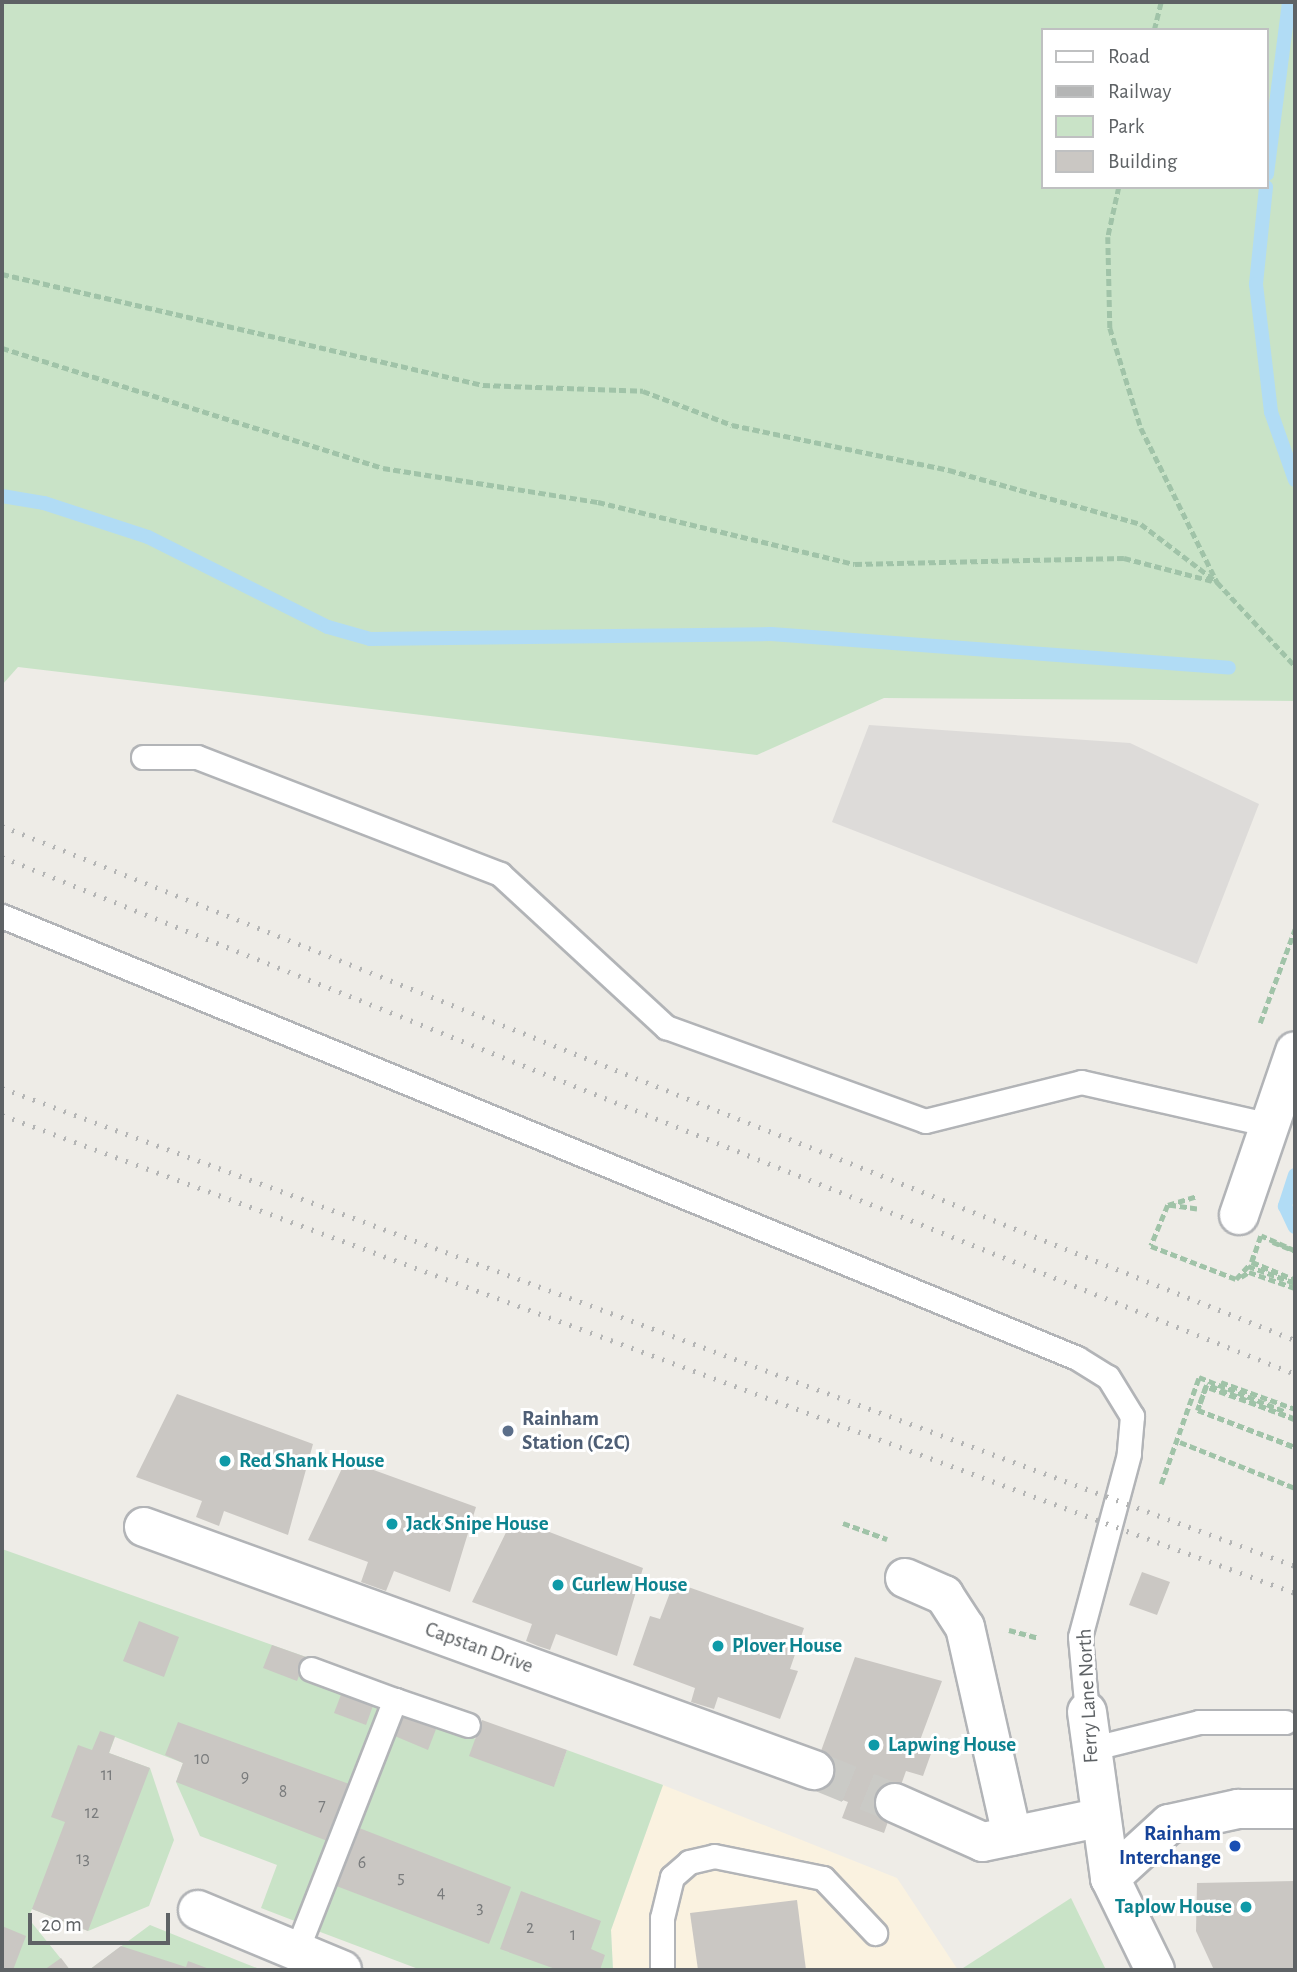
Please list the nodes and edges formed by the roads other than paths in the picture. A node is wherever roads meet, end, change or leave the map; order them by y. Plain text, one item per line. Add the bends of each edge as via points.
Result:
1 (143, 757) dead end
2 (2, 916) edge
3 (1295, 1051) edge
4 (1270, 1125) junction
5 (1239, 1215) road end
6 (144, 1527) dead end
7 (905, 1578) dead end
8 (311, 1669) dead end
9 (395, 1700) junction
10 (1285, 1722) dead end
11 (468, 1725) dead end
12 (1089, 1731) junction
13 (814, 1770) tunnel mouth
14 (895, 1803) tunnel mouth
15 (1295, 1809) edge
16 (1098, 1818) junction
17 (1012, 1836) junction
18 (1110, 1878) junction
19 (198, 1910) dead end
20 (875, 1933) dead end
21 (296, 1952) junction
22 (342, 1970) edge
23 (662, 1970) edge
24 (1155, 1970) edge

1 - 4 lane via 197,757 500,874 666,1027 925,1121 1081,1082
2 - 12 lane, Ferry Lane North via 1077,1358 1108,1377 1132,1416 1124,1477 1080,1637
3 - 4 street
4 - 5 street
6 - 13 street, Capstan Drive
7 - 17 street via 944,1595 965,1627
8 - 9 lane
9 - 11 lane
9 - 21 lane
10 - 12 lane via 1199,1722
12 - 16 street, Ferry Lane North
14 - 17 street via 983,1842
15 - 18 street via 1238,1810 1169,1824
16 - 17 street
16 - 18 street, Ferry Lane North
18 - 24 street, Ferry Lane North
19 - 21 street
20 - 23 lane via 823,1878 714,1856 689,1862 672,1877 662,1917
21 - 22 street

